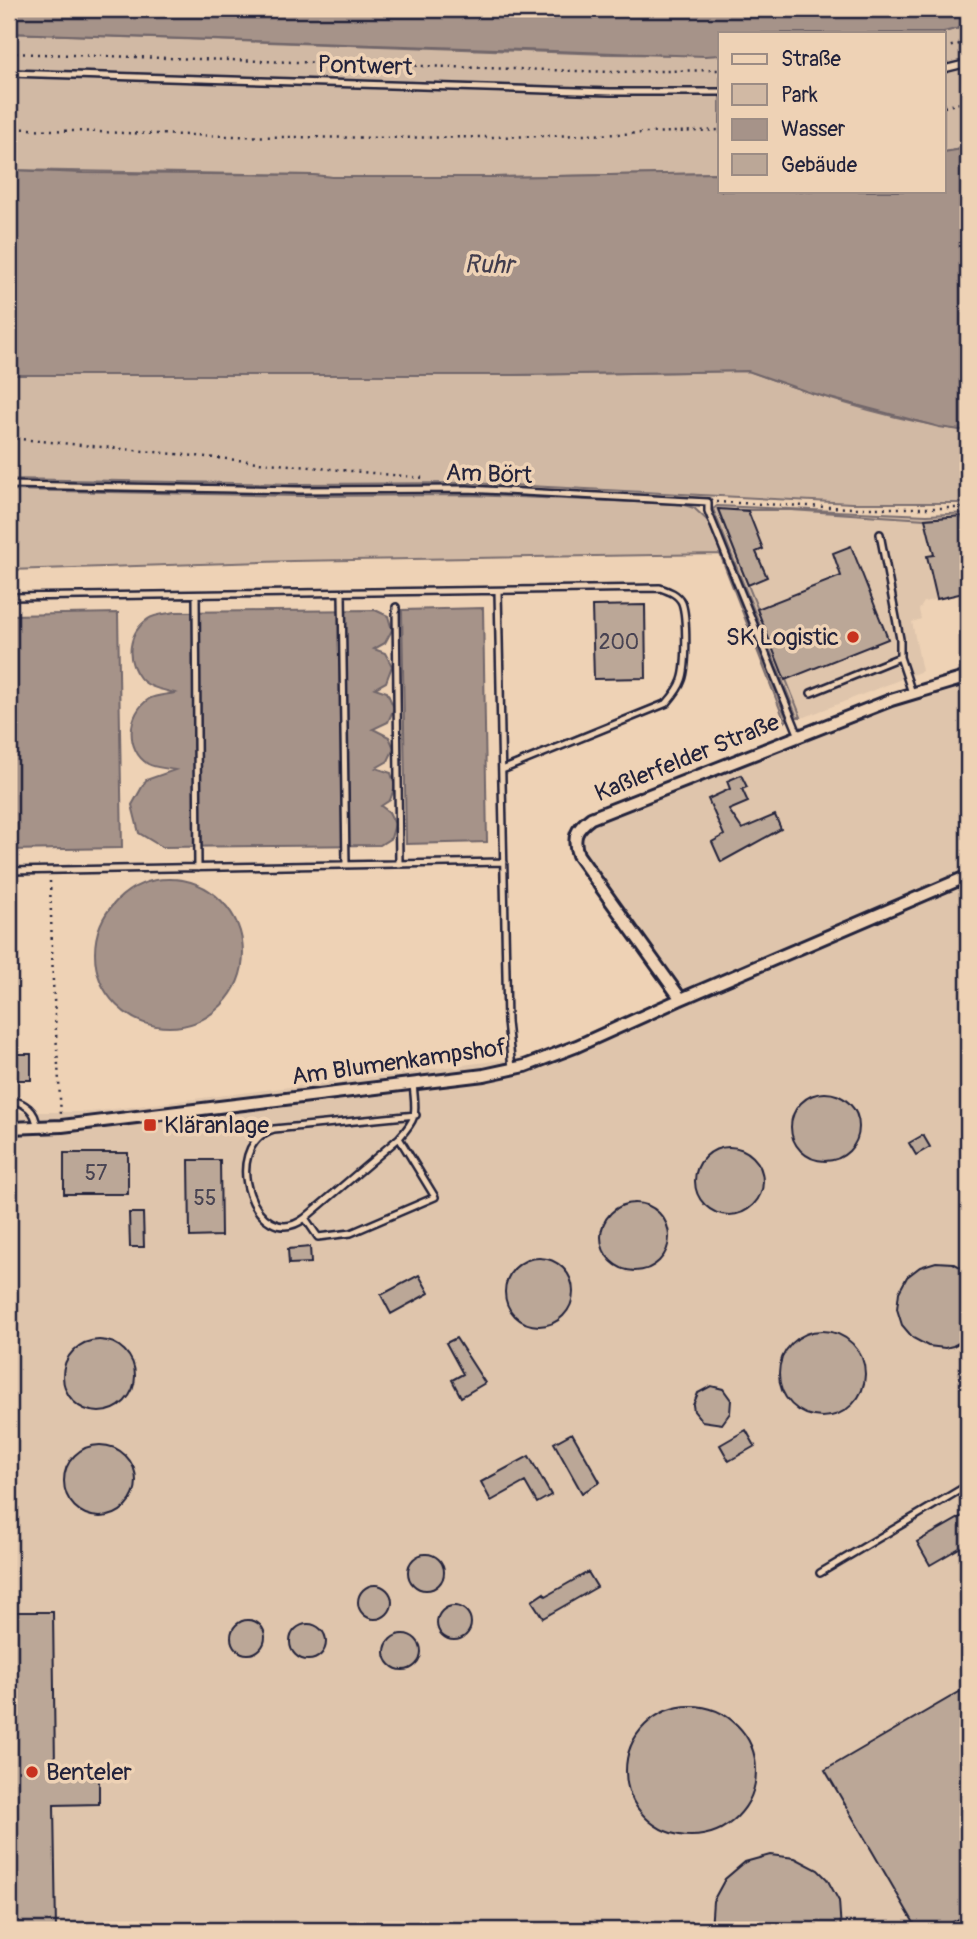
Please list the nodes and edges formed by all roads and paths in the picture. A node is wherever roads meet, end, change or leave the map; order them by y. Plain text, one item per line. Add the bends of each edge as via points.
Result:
1 (968, 43) edge
2 (946, 48) edge
3 (9, 53) edge
4 (968, 63) edge
5 (946, 68) edge
6 (718, 70) edge
7 (9, 73) edge
8 (718, 92) edge
9 (968, 101) edge
10 (946, 106) edge
11 (9, 128) edge
12 (718, 130) edge
13 (9, 438) edge
14 (434, 479) dead end
15 (9, 485) edge
16 (708, 502) junction
17 (968, 508) edge
18 (880, 534) dead end
19 (498, 591) junction
20 (342, 593) junction
21 (196, 595) junction
22 (9, 597) edge
23 (396, 607) dead end
24 (900, 657) junction
25 (968, 677) edge
26 (811, 693) dead end
27 (912, 693) junction
28 (799, 736) junction
29 (502, 770) junction
30 (504, 862) junction
31 (399, 864) junction
32 (346, 865) junction
33 (198, 868) junction
34 (9, 871) edge
35 (50, 871) junction
36 (968, 876) edge
37 (681, 999) junction
38 (512, 1069) junction
39 (413, 1083) junction
40 (9, 1099) edge
41 (416, 1115) junction
42 (62, 1126) junction
43 (37, 1127) junction
44 (9, 1128) edge
45 (399, 1138) junction
46 (305, 1218) junction
47 (968, 1485) edge
48 (821, 1573) dead end

1 - 2 path
3 - 6 path via 611,72
4 - 5 lane
7 - 8 lane, Pontwert
9 - 10 path
11 - 12 path via 162,136 434,139
13 - 14 path
15 - 16 lane, Am Bört via 467,489
16 - 17 path
16 - 28 lane
18 - 24 lane
19 - 20 lane
19 - 29 lane
19 - 29 lane via 660,588 677,597 684,614 682,680 667,703
20 - 21 lane
20 - 32 lane
21 - 22 lane
21 - 33 lane
23 - 31 lane
24 - 26 lane
24 - 27 lane
25 - 27 street, Kaßlerfelder Straße
27 - 28 street, Kaßlerfelder Straße
28 - 37 street, Kaßlerfelder Straße via 591,818 575,835 578,855
29 - 30 lane
30 - 31 lane
30 - 38 lane
31 - 32 lane
32 - 33 lane
33 - 35 lane
34 - 35 lane
35 - 42 path
36 - 37 street, Am Blumenkampshof
37 - 38 street, Am Blumenkampshof via 577,1046
38 - 39 street, Am Blumenkampshof
39 - 41 lane
39 - 42 street, Am Blumenkampshof
40 - 43 lane via 30,1109
41 - 45 lane
41 - 46 lane via 274,1129 253,1141 245,1170 256,1209 276,1225 296,1225
42 - 43 street, Am Blumenkampshof
43 - 44 street, Am Blumenkampshof
45 - 46 lane
45 - 46 lane via 435,1197 351,1233 318,1237
47 - 48 lane

